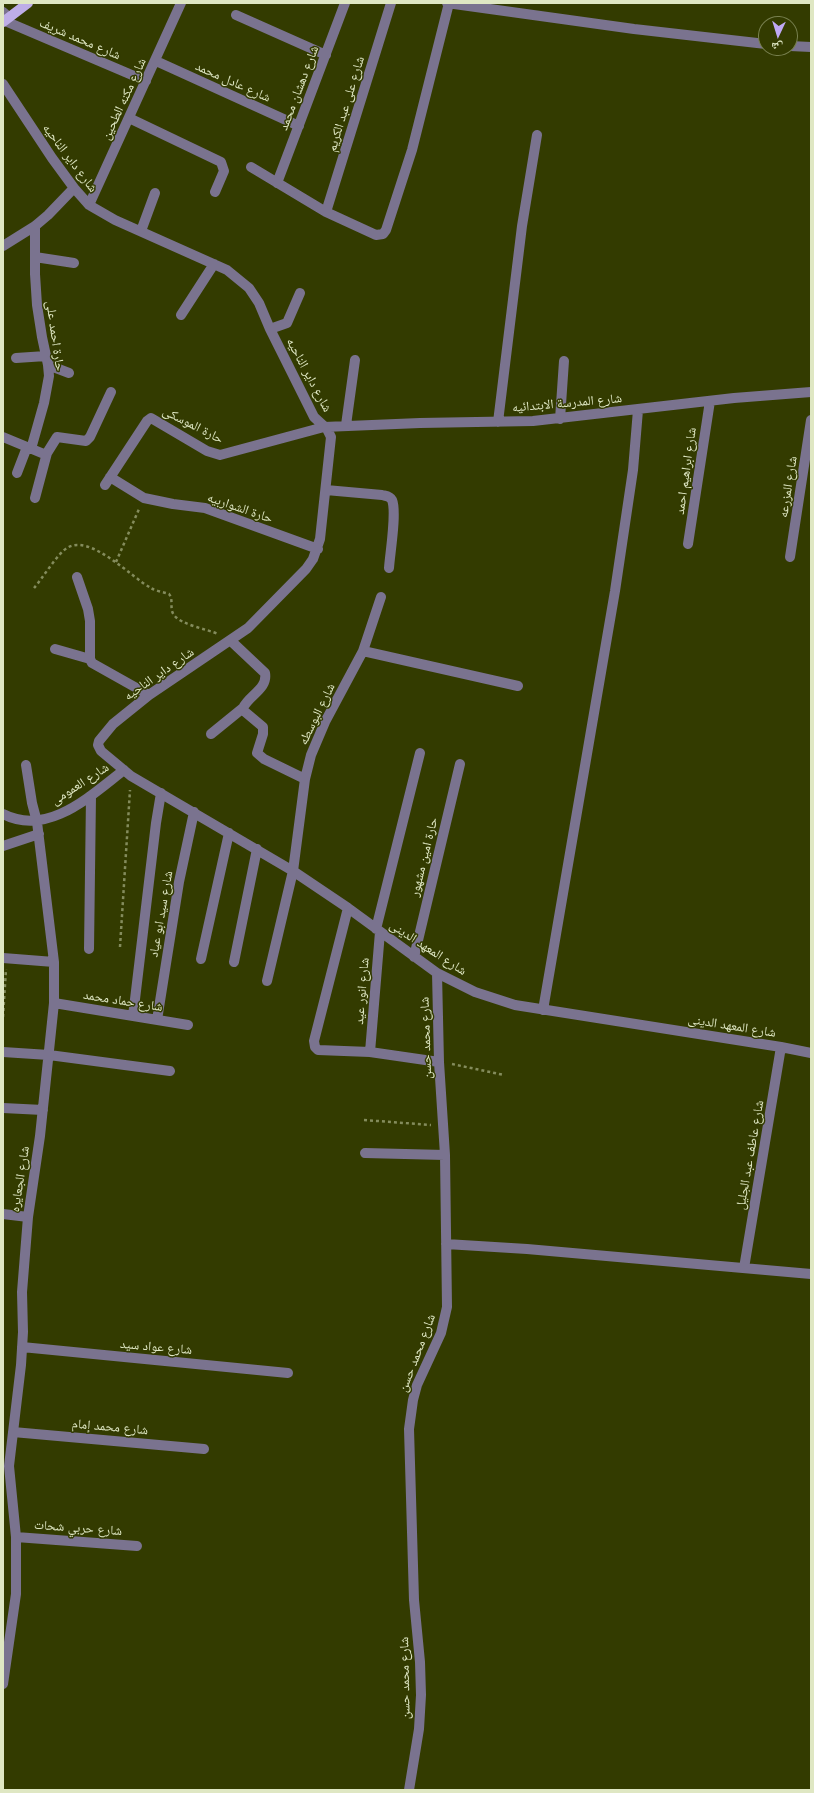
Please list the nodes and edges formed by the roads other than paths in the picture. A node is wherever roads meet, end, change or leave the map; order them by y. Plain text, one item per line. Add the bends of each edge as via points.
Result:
1 (28, 3) edge
2 (181, 3) edge
3 (345, 3) edge
4 (391, 3) edge
5 (450, 3) edge
6 (236, 15) dead end
7 (5, 18) edge
8 (758, 43) edge
9 (798, 47) edge
10 (811, 48) edge
11 (326, 55) junction
12 (156, 61) junction
13 (146, 81) junction
14 (3, 84) edge
15 (7, 101) edge
16 (129, 118) junction
17 (299, 126) junction
18 (537, 135) dead end
19 (251, 167) dead end
20 (277, 183) junction
21 (74, 188) junction
22 (215, 192) dead end
23 (156, 193) dead end
24 (89, 205) junction
25 (326, 212) junction
26 (35, 226) junction
27 (141, 231) junction
28 (8, 236) edge
29 (3, 246) edge
30 (35, 257) junction
31 (74, 263) dead end
32 (214, 264) junction
33 (300, 293) dead end
34 (181, 316) dead end
35 (270, 329) junction
36 (16, 358) dead end
37 (47, 360) junction
38 (355, 360) dead end
39 (564, 362) dead end
40 (69, 373) dead end
41 (112, 392) dead end
42 (811, 392) edge
43 (710, 401) junction
44 (638, 410) junction
45 (560, 419) junction
46 (811, 420) edge
47 (498, 422) junction
48 (346, 425) junction
49 (324, 427) junction
50 (3, 437) edge
51 (29, 448) junction
52 (47, 453) junction
53 (17, 473) dead end
54 (108, 481) joint
55 (326, 490) junction
56 (35, 498) dead end
57 (688, 544) dead end
58 (318, 549) junction
59 (790, 557) dead end
60 (389, 568) dead end
61 (77, 577) dead end
62 (381, 597) dead end
63 (229, 641) junction
64 (55, 649) dead end
65 (363, 652) junction
66 (90, 659) junction
67 (518, 686) dead end
68 (149, 695) junction
69 (243, 708) junction
70 (211, 734) dead end
71 (101, 751) joint
72 (420, 753) dead end
73 (460, 764) dead end
74 (26, 765) dead end
75 (128, 773) junction
76 (305, 779) junction
77 (161, 793) junction
78 (91, 796) junction
79 (194, 812) junction
80 (3, 814) edge
81 (37, 822) junction
82 (229, 833) junction
83 (39, 834) junction
84 (3, 846) edge
85 (257, 849) junction
86 (293, 871) junction
87 (348, 908) junction
88 (378, 930) junction
89 (89, 949) dead end
90 (414, 957) junction
91 (5, 959) edge
92 (201, 959) dead end
93 (54, 962) junction
94 (234, 962) dead end
95 (437, 973) junction
96 (267, 981) dead end
97 (54, 1003) junction
98 (543, 1010) junction
99 (133, 1016) junction
100 (157, 1020) junction
101 (188, 1025) dead end
102 (781, 1047) junction
103 (3, 1052) edge
104 (370, 1052) junction
105 (811, 1053) edge
106 (49, 1055) junction
107 (439, 1062) junction
108 (170, 1071) dead end
109 (3, 1108) edge
110 (43, 1110) junction
111 (365, 1152) dead end
112 (445, 1155) junction
113 (3, 1214) edge
114 (28, 1217) junction
115 (446, 1244) junction
116 (744, 1268) junction
117 (811, 1274) edge
118 (22, 1347) junction
119 (288, 1373) dead end
120 (13, 1432) junction
121 (204, 1449) dead end
122 (16, 1537) junction
123 (138, 1546) dead end
124 (3, 1684) edge
125 (409, 1790) edge

1 - 7 main road
2 - 12 street, شارع مكنه الطحين
3 - 11 street, شارع دهشان محمد
4 - 25 street, شارع على عبد الكريم
5 - 8 street via 634,29
5 - 25 street via 412,150 384,234 376,235
6 - 11 street
7 - 13 street, شارع محمد شريف
9 - 10 street
11 - 17 street, شارع دهشان محمد
12 - 13 street, شارع مكنه الطحين
12 - 17 street, شارع عادل محمد
13 - 16 street, شارع مكنه الطحين
14 - 15 street, شارع داير الناحيه
15 - 21 street, شارع داير الناحيه
16 - 22 street via 221,162 224,171
16 - 24 street, شارع مكنه الطحين
17 - 20 street, شارع دهشان محمد
18 - 47 street via 522,226
19 - 20 street
20 - 25 street
21 - 24 street, شارع داير الناحيه
21 - 26 street
23 - 27 street
24 - 27 street, شارع داير الناحيه via 101,214
26 - 28 street
26 - 30 street, حارة احمد على
27 - 32 street, شارع داير الناحيه
28 - 29 street
30 - 31 street
30 - 37 street, حارة احمد على via 37,305
32 - 34 street
32 - 35 street, شارع داير الناحيه via 227,270 249,288 259,303
33 - 35 street via 287,323
35 - 49 street, شارع داير الناحيه via 314,417
36 - 37 street
37 - 40 street
37 - 51 street, حارة احمد على via 47,392
38 - 48 street
39 - 45 street
41 - 52 street via 89,439 83,442 55,437
42 - 43 street, شارع المدرسة الابتدائيه
43 - 44 street, شارع المدرسة الابتدائيه
43 - 57 street, شارع ابراهيم احمد
44 - 45 street, شارع المدرسة الابتدائيه
44 - 98 street via 633,470 615,591
45 - 47 street, شارع المدرسة الابتدائيه
46 - 59 street, شارع المزرعه
47 - 48 street, شارع المدرسة الابتدائيه
48 - 49 street, شارع المدرسة الابتدائيه
49 - 54 street, حارة الموسكى via 220,455 151,418
49 - 55 street, شارع داير الناحيه via 331,437
50 - 51 street
51 - 52 street
51 - 53 street, حارة احمد على
52 - 56 street
54 - 58 street, حارة الشواربيه via 144,498 205,508
55 - 58 street, شارع داير الناحيه
55 - 60 street via 382,494 392,499 394,510
58 - 63 street, شارع داير الناحيه via 313,560 298,578 248,628
61 - 66 street via 90,621
62 - 65 street, شارع البوسطه
63 - 68 street, شارع داير الناحيه
63 - 69 street via 265,673 266,677 263,685
64 - 66 street
65 - 67 street
65 - 76 street, شارع البوسطه via 317,739
66 - 68 street via 92,663
68 - 71 street, شارع داير الناحيه via 113,724 99,742
69 - 70 street
69 - 76 street via 262,727 263,734 257,753 260,757
71 - 75 street, شارع المعهد الدينى
72 - 88 street, شارع انور عيد
73 - 90 street, حارة امين مشهور
74 - 81 street, شارع الجعايره
75 - 77 street, شارع المعهد الدينى
75 - 78 street, شارع العمومى
76 - 86 street, شارع البوسطه
77 - 79 street, شارع المعهد الدينى
77 - 99 street
78 - 81 street, شارع العمومى via 64,812
78 - 89 street
79 - 82 street, شارع المعهد الدينى
79 - 100 street, شارع سيد ابو عياد
80 - 81 street, شارع العمومى via 26,822
81 - 83 street, شارع الجعايره
82 - 85 street, شارع المعهد الدينى
82 - 92 street
83 - 84 street
83 - 93 street, شارع الجعايره
85 - 86 street, شارع المعهد الدينى
85 - 94 street
86 - 87 street, شارع المعهد الدينى
86 - 96 street, شارع البوسطه
87 - 88 street, شارع المعهد الدينى
87 - 104 street via 314,1047 318,1050
88 - 90 street, شارع المعهد الدينى
88 - 104 street, شارع انور عيد
90 - 95 street, شارع المعهد الدينى
91 - 93 street
93 - 97 street, شارع الجعايره
95 - 98 street, شارع المعهد الدينى via 495,999
95 - 107 street, شارع محمد حسن
97 - 99 street, شارع حماد محمد
97 - 106 street, شارع الجعايره
98 - 102 street, شارع المعهد الدينى
99 - 100 street, شارع حماد محمد
100 - 101 street, شارع حماد محمد
102 - 105 street, شارع المعهد الدينى
102 - 116 street, شارع عاطف عبد الجليل
103 - 106 street
104 - 107 street
106 - 108 street
106 - 110 street, شارع الجعايره
107 - 112 street, شارع محمد حسن
109 - 110 street
110 - 114 street, شارع الجعايره
111 - 112 street
112 - 115 street, شارع محمد حسن
113 - 114 street
114 - 118 street, شارع الجعايره via 22,1292
115 - 116 street
115 - 125 street, شارع محمد حسن via 445,1321 417,1385 409,1429 414,1600 421,1695 419,1729
116 - 117 street
118 - 119 street, شارع عواد سيد
118 - 120 street, شارع الجعايره
120 - 121 street, شارع محمد إمام
120 - 122 street, شارع الجعايره via 9,1466
122 - 123 street, شارع حربي شحات
122 - 124 street, شارع الجعايره via 16,1594

